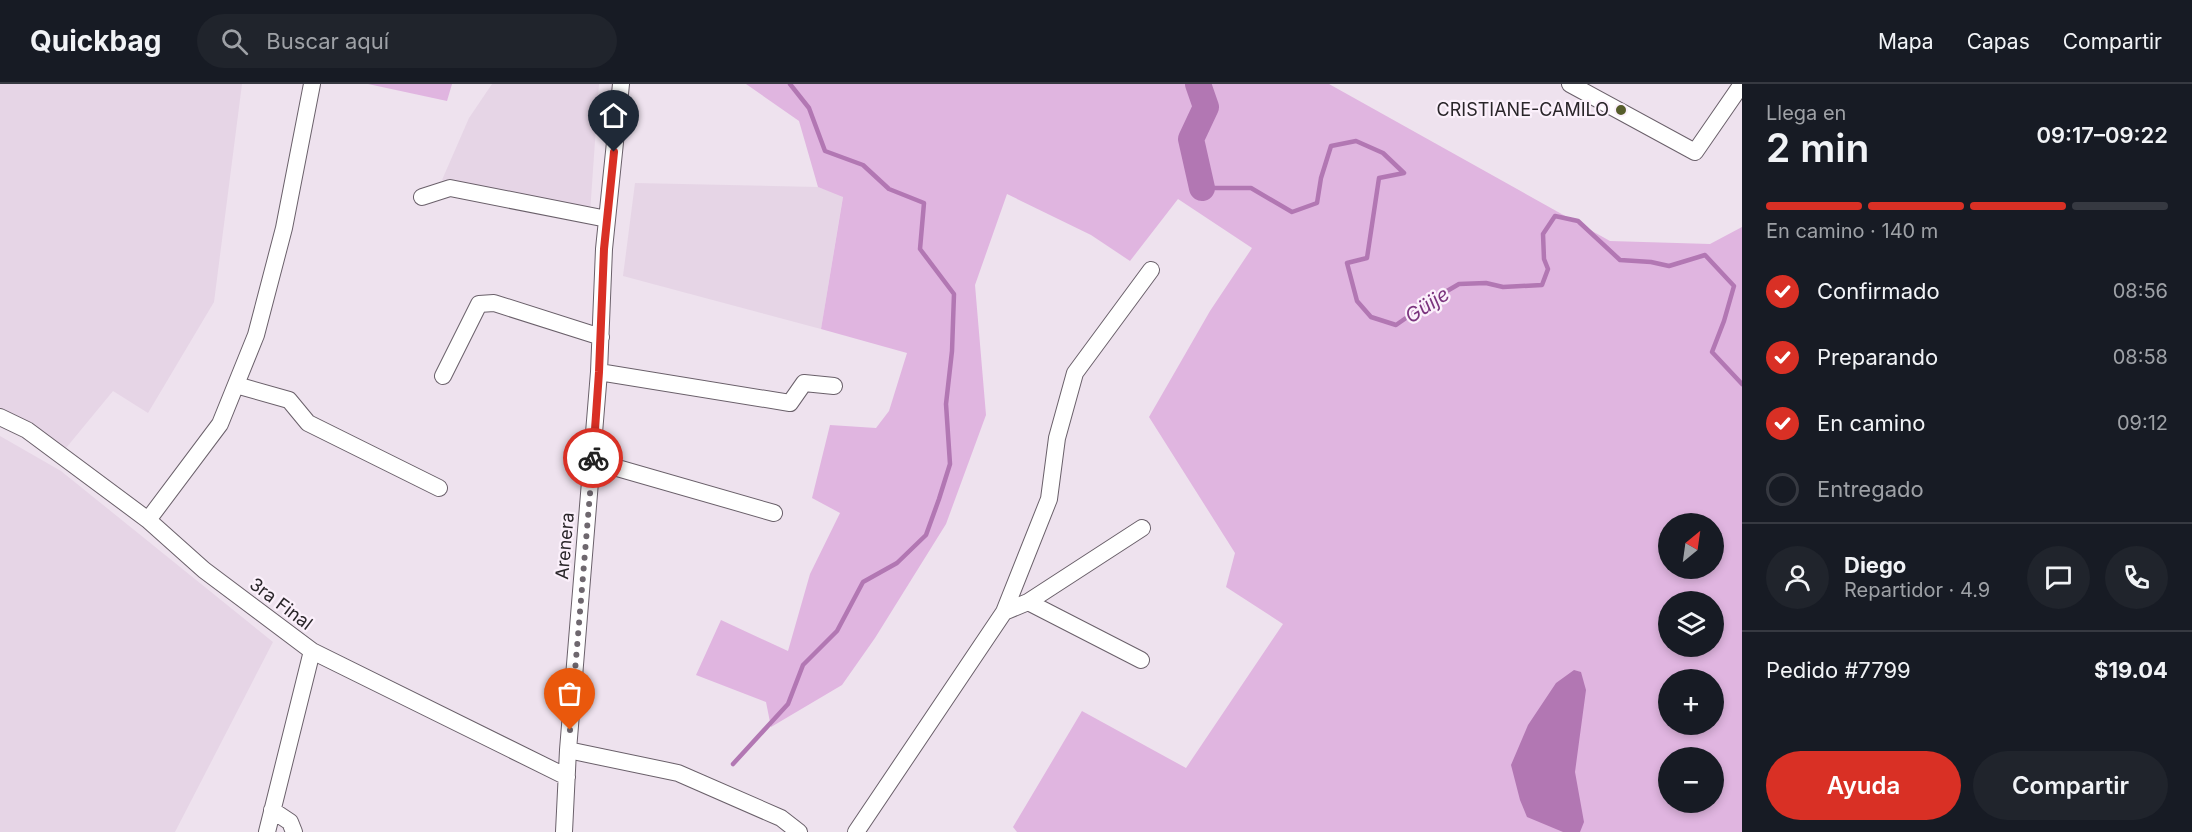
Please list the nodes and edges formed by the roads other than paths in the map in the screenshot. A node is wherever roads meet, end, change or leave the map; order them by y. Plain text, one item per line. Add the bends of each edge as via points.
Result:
1 (312, 84) edge
2 (621, 84) edge
3 (1570, 84) edge
4 (1742, 84) edge
5 (422, 197) dead end
6 (608, 219) junction
7 (1151, 270) dead end
8 (601, 337) junction
9 (599, 372) junction
10 (443, 376) dead end
11 (236, 385) junction
12 (834, 386) dead end
13 (0, 417) edge
14 (593, 461) junction
15 (439, 488) dead end
16 (774, 513) dead end
17 (148, 520) junction
18 (1142, 528) dead end
19 (1028, 602) junction
20 (1004, 612) junction
21 (312, 651) junction
22 (1141, 660) dead end
23 (568, 750) junction
24 (567, 777) junction
25 (272, 810) junction
26 (267, 832) edge
27 (294, 832) edge
28 (564, 832) edge
29 (799, 832) edge
30 (856, 832) edge

1 - 11 street via 281,240 256,334
2 - 6 street, Arenera
3 - 4 street via 1695,152
5 - 6 street via 450,188
6 - 8 street, Arenera
7 - 20 street via 1075,373 1057,438 1049,499
8 - 9 street, Arenera
8 - 10 street via 494,303 479,304
9 - 12 street via 790,403 804,383
9 - 14 street, Arenera
11 - 15 street via 289,400 308,423
11 - 17 street via 220,424
13 - 17 street, 3ra Final via 27,430
14 - 16 street
14 - 23 street, Arenera
17 - 21 street, 3ra Final via 204,570
18 - 19 street
19 - 20 street
19 - 22 street
20 - 30 street
21 - 24 street, 3ra Final
21 - 25 street
23 - 24 street, Arenera
23 - 29 street via 678,773 781,819
24 - 28 street, Arenera
25 - 26 street
25 - 27 street via 290,822

